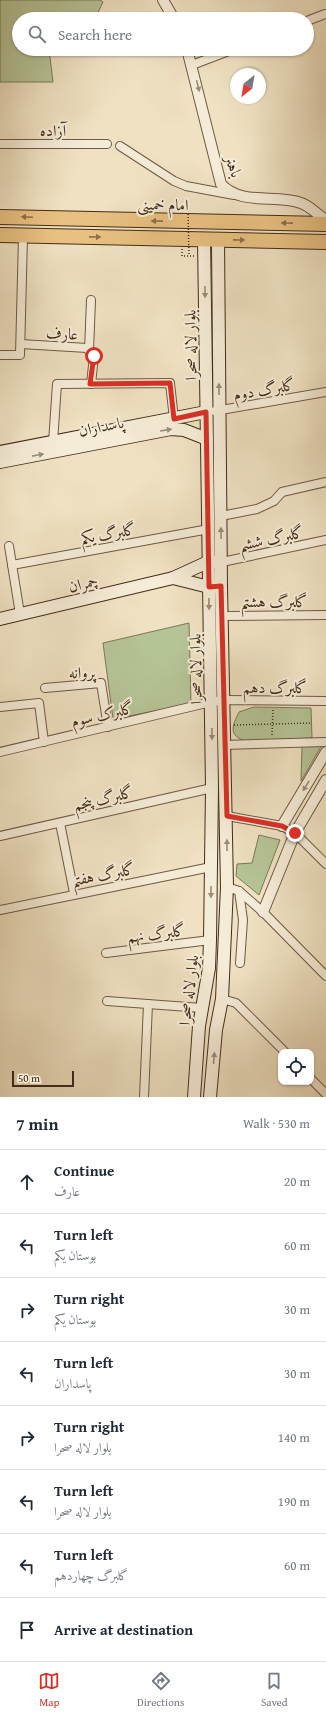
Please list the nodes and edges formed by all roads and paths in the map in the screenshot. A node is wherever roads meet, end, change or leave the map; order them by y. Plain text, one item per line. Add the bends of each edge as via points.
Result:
1 (163, 0) edge
2 (170, 12) edge
3 (325, 14) edge
4 (314, 18) edge
5 (189, 56) edge
6 (216, 56) edge
7 (192, 65) junction
8 (0, 144) edge
9 (106, 144) dead end
10 (120, 146) dead end
11 (241, 196) junction
12 (308, 206) junction
13 (188, 211) dead end
14 (0, 217) edge
15 (74, 219) junction
16 (326, 220) edge
17 (307, 224) junction
18 (326, 224) edge
19 (0, 235) edge
20 (23, 236) junction
21 (74, 237) junction
22 (204, 240) junction
23 (218, 240) junction
24 (326, 242) edge
25 (182, 256) dead end
26 (189, 256) junction
27 (201, 260) junction
28 (217, 264) junction
29 (91, 300) dead end
30 (21, 344) junction
31 (89, 351) junction
32 (0, 355) edge
33 (90, 384) junction
34 (326, 392) edge
35 (219, 411) junction
36 (206, 412) junction
37 (174, 419) junction
38 (207, 439) junction
39 (54, 447) junction
40 (0, 452) edge
41 (0, 462) edge
42 (326, 482) edge
43 (221, 516) junction
44 (209, 529) junction
45 (326, 540) edge
46 (9, 546) dead end
47 (208, 562) junction
48 (222, 562) junction
49 (12, 565) junction
50 (173, 578) junction
51 (215, 586) junction
52 (20, 614) junction
53 (326, 615) edge
54 (222, 616) junction
55 (0, 619) edge
56 (45, 688) dead end
57 (224, 700) junction
58 (273, 701) junction
59 (326, 701) edge
60 (211, 702) junction
61 (0, 707) edge
62 (312, 723) dead end
63 (272, 724) junction
64 (224, 725) junction
65 (108, 727) junction
66 (44, 742) junction
67 (326, 742) edge
68 (272, 743) junction
69 (224, 745) junction
70 (0, 752) edge
71 (326, 752) edge
72 (326, 780) edge
73 (212, 788) junction
74 (227, 816) junction
75 (60, 823) junction
76 (282, 826) junction
77 (295, 833) junction
78 (0, 836) edge
79 (326, 864) edge
80 (211, 867) junction
81 (227, 887) junction
82 (239, 891) junction
83 (74, 894) junction
84 (0, 910) edge
85 (263, 912) junction
86 (210, 940) junction
87 (106, 953) dead end
88 (240, 963) dead end
89 (326, 976) edge
90 (222, 999) junction
91 (107, 1001) dead end
92 (148, 1004) junction
93 (202, 1008) junction
94 (199, 1026) junction
95 (216, 1030) junction
96 (282, 1049) edge
97 (314, 1082) edge
98 (326, 1094) edge
99 (212, 1096) edge
100 (144, 1097) edge
101 (194, 1097) edge

1 - 2 street
3 - 4 street
5 - 7 street, باهنر
6 - 7 street
7 -> 11 street, باهنر via 221,184
8 - 9 street, آزاده
10 - 11 street via 174,182
11 - 12 street, باهنر via 294,201
12 - 16 street, باهنر
12 - 17 street via 313,215
13 - 26 path, bridge
15 -> 14 highway, امام خمینی
17 -> 15 highway, امام خمینی
15 - 21 highway
17 - 18 highway, امام خمینی
19 - 20 highway
20 - 21 highway
20 - 30 street
21 -> 22 highway
22 - 23 highway
22 - 27 main road, بلوار لاله صحرا
23 -> 24 highway
23 - 28 main road, بلوار لاله صحرا
25 - 26 path
26 - 27 path
27 - 28 main road
27 -> 36 main road, بلوار لاله صحرا
35 -> 28 main road, بلوار لاله صحرا
29 - 31 street
30 - 31 street, عارف via 87,348
30 - 32 street via 20,355
31 - 33 street, عارف via 94,356
33 - 37 street via 170,383
33 - 39 street via 58,384
34 - 35 street, گلبرگ دوم
35 - 36 street, گلبرگ دوم
35 - 43 main road, بلوار لاله صحرا
36 - 37 main road, پاسداران
36 - 38 main road, بلوار لاله صحرا
37 - 39 main road, پاسداران
39 -> 38 main road, پاسداران via 171,429 184,430
38 - 44 main road, بلوار لاله صحرا
39 - 40 main road, پاسداران
41 -> 39 main road, پاسداران
42 - 43 street via 282,492 274,501 257,509
48 -> 43 main road, بلوار لاله صحرا
44 - 47 main road, بلوار لاله صحرا
44 - 49 street, گلبرگ یکم
45 - 48 street, گلبرگ ششم
46 - 49 street
47 - 48 main road, چمران
47 - 50 main road, چمران
47 - 51 main road, بلوار لاله صحرا
48 - 51 main road, بلوار لاله صحرا
49 - 52 street
50 - 51 main road, چمران
50 - 52 main road, چمران
51 - 54 main road, بلوار لاله صحرا
51 -> 60 main road, بلوار لاله صحرا
52 - 55 main road, چمران
53 - 54 street, گلبرگ هشتم
54 - 57 main road, بلوار لاله صحرا
56 - 65 street, پروانه via 101,683
57 - 58 street, گلبرگ دهم
57 - 60 street, گلبرگ دهم
57 - 64 main road, بلوار لاله صحرا
58 - 59 street, گلبرگ دهم
58 - 63 path
60 - 65 street, گلبرک سوم
60 -> 73 main road, بلوار لاله صحرا
61 - 66 street via 39,703
62 - 63 path
63 - 64 path
63 - 68 path
64 - 69 main road, بلوار لاله صحرا
65 - 66 street, گلبرک سوم
66 - 70 street, گلبرک سوم
67 - 68 street
68 - 69 street
69 - 74 main road, بلوار لاله صحرا
71 -> 76 street
72 - 77 street
73 - 75 street, گلبرگ پنجم
73 - 80 main road, بلوار لاله صحرا
74 - 76 street
81 -> 74 main road, بلوار لاله صحرا
75 - 78 street, گلبرگ پنجم
75 - 83 street
76 - 77 street
77 - 79 street
77 - 85 street
80 - 83 street, گلبرگ هفتم
80 -> 86 main road, بلوار لاله صحرا
81 - 82 street
81 - 90 main road, بلوار لاله صحرا
82 - 85 street
82 - 88 street via 243,920
83 - 84 street, گلبرگ هفتم
85 - 89 street
86 - 87 street, گلبرگ نهم
86 - 93 main road, بلوار لاله صحرا via 209,968
90 - 95 main road, بلوار لاله صحرا
90 - 96 street via 236,1003
91 - 92 street
92 - 93 street
92 - 100 street
93 - 94 main road, بلوار لاله صحرا
94 - 95 main road
94 - 101 main road, بلوار لاله صحرا
99 -> 95 main road, بلوار لاله صحرا
97 - 98 street

